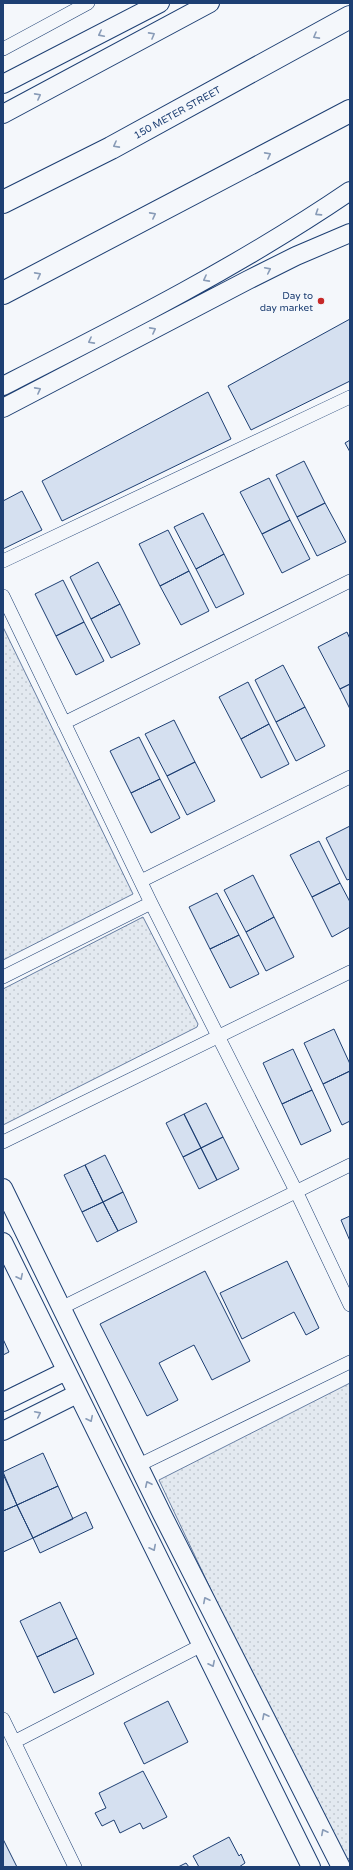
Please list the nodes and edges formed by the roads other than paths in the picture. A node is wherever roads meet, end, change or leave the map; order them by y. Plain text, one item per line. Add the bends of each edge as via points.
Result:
1 (88, 3) edge
2 (160, 3) edge
3 (210, 3) edge
4 (350, 17) edge
5 (3, 49) edge
6 (3, 84) edge
7 (350, 111) edge
8 (3, 114) edge
9 (350, 191) edge
10 (3, 202) edge
11 (350, 233) edge
12 (3, 293) edge
13 (3, 386) edge
14 (350, 397) edge
15 (3, 408) edge
16 (3, 560) edge
17 (350, 581) edge
18 (3, 596) edge
19 (64, 723) junction
20 (350, 777) edge
21 (141, 881) junction
22 (152, 903) junction
23 (350, 972) edge
24 (3, 977) edge
25 (218, 1038) junction
26 (3, 1142) edge
27 (350, 1165) edge
28 (3, 1188) edge
29 (296, 1192) junction
30 (3, 1242) edge
31 (350, 1305) edge
32 (63, 1307) junction
33 (350, 1362) edge
34 (66, 1371) junction
35 (78, 1394) junction
36 (3, 1402) edge
37 (3, 1431) edge
38 (140, 1465) junction
39 (162, 1514) junction
40 (141, 1525) junction
41 (202, 1646) junction
42 (3, 1719) edge
43 (14, 1742) junction
44 (75, 1867) edge
45 (311, 1867) edge
46 (341, 1867) edge

1 - 5 street
2 -> 6 street
8 -> 3 street
4 -> 10 highway, 150 METER STREET via 111,148
12 -> 7 highway
9 -> 13 street via 255,252
15 -> 11 street via 248,280
14 - 16 street
17 - 19 street
18 - 19 street
19 - 21 street
20 - 21 street
21 - 22 street
22 - 24 street
22 - 25 street
23 - 25 street
25 - 26 street
25 - 29 street
27 - 29 street
28 - 32 street
29 - 31 street
29 - 32 street
30 -> 34 street
32 - 38 street
33 - 38 street
34 - 35 street
34 - 36 street
37 -> 35 street
35 -> 40 street
39 -> 38 street
39 - 40 street
46 -> 39 street
40 -> 41 street
41 - 43 street
41 -> 45 street
42 - 43 street
43 - 44 street

